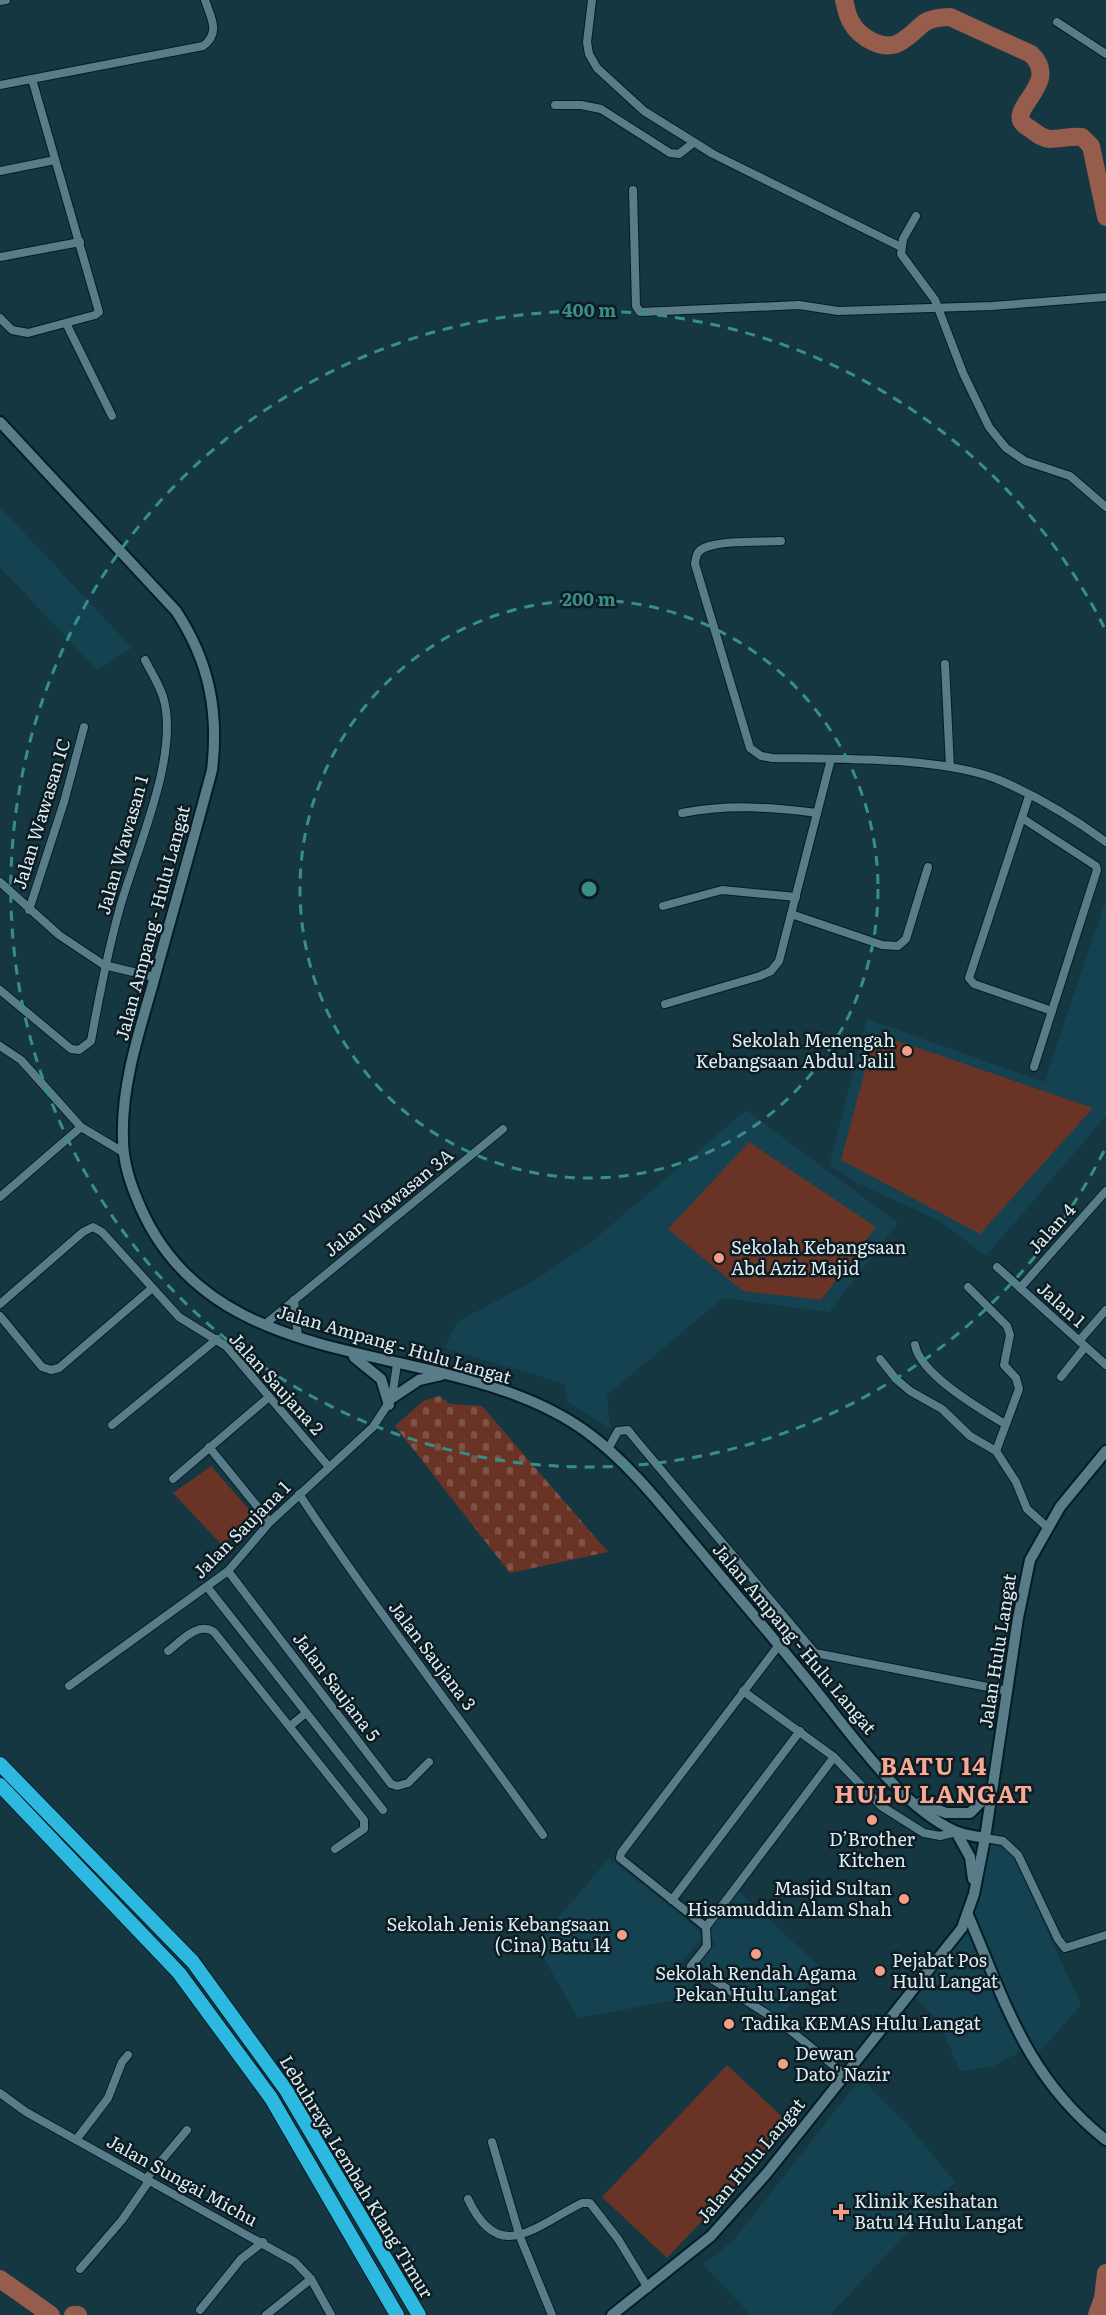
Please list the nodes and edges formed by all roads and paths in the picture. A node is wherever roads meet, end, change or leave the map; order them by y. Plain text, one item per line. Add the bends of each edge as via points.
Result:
1 (6, 0) edge
2 (205, 0) edge
3 (592, 0) edge
4 (0, 1) edge
5 (1057, 22) dead end
6 (1106, 54) edge
7 (32, 79) junction
8 (0, 85) edge
9 (555, 105) dead end
10 (693, 143) junction
11 (55, 160) junction
12 (0, 171) edge
13 (633, 190) dead end
14 (916, 216) dead end
15 (80, 242) junction
16 (901, 247) junction
17 (0, 257) edge
18 (1106, 297) edge
19 (938, 307) junction
20 (0, 318) edge
21 (66, 323) junction
22 (112, 416) dead end
23 (0, 423) edge
24 (1106, 507) edge
25 (781, 541) dead end
26 (145, 660) dead end
27 (945, 664) dead end
28 (84, 727) dead end
29 (831, 759) junction
30 (950, 767) junction
31 (1029, 796) junction
32 (682, 813) dead end
33 (817, 813) junction
34 (1022, 818) junction
35 (1106, 842) edge
36 (928, 867) dead end
37 (0, 882) edge
38 (796, 897) junction
39 (663, 906) dead end
40 (29, 910) junction
41 (791, 914) junction
42 (105, 965) junction
43 (154, 977) junction
44 (0, 990) edge
45 (665, 1004) dead end
46 (1052, 1011) junction
47 (0, 1046) edge
48 (1034, 1067) dead end
49 (81, 1127) junction
50 (503, 1129) dead end
51 (123, 1152) junction
52 (1106, 1191) edge
53 (0, 1197) edge
54 (997, 1268) dead end
55 (969, 1287) dead end
56 (151, 1288) junction
57 (1020, 1288) junction
58 (294, 1300) junction
59 (0, 1304) edge
60 (1106, 1310) edge
61 (0, 1316) edge
62 (264, 1325) junction
63 (298, 1337) junction
64 (217, 1340) junction
65 (1082, 1344) junction
66 (915, 1345) dead end
67 (347, 1352) junction
68 (880, 1359) dead end
69 (397, 1364) junction
70 (1106, 1365) edge
71 (444, 1375) junction
72 (1061, 1377) dead end
73 (268, 1397) junction
74 (391, 1402) junction
75 (1005, 1424) junction
76 (112, 1425) dead end
77 (209, 1448) junction
78 (608, 1449) junction
79 (996, 1451) junction
80 (1106, 1451) edge
81 (329, 1467) junction
82 (173, 1479) dead end
83 (298, 1494) junction
84 (270, 1522) junction
85 (1047, 1527) junction
86 (228, 1571) junction
87 (208, 1588) junction
88 (779, 1645) junction
89 (168, 1651) dead end
90 (69, 1686) dead end
91 (743, 1691) junction
92 (1008, 1691) junction
93 (306, 1713) junction
94 (290, 1726) junction
95 (800, 1731) junction
96 (834, 1757) junction
97 (429, 1762) dead end
98 (0, 1764) edge
99 (0, 1785) edge
100 (992, 1791) junction
101 (909, 1798) junction
102 (382, 1810) dead end
103 (956, 1832) junction
104 (543, 1835) dead end
105 (985, 1838) junction
106 (335, 1849) dead end
107 (672, 1900) junction
108 (968, 1915) junction
109 (706, 1927) junction
110 (1106, 1935) edge
111 (128, 2055) dead end
112 (844, 2074) junction
113 (0, 2093) edge
114 (186, 2130) dead end
115 (76, 2140) junction
116 (1106, 2140) edge
117 (492, 2142) dead end
118 (148, 2180) junction
119 (468, 2199) dead end
120 (520, 2237) junction
121 (263, 2242) junction
122 (80, 2269) dead end
123 (311, 2279) junction
124 (648, 2288) junction
125 (200, 2310) dead end
126 (267, 2315) edge
127 (331, 2315) edge
128 (397, 2315) edge
129 (419, 2315) edge
130 (552, 2315) edge
131 (612, 2315) edge

1 - 4 street
2 - 7 street via 214,27 213,35 203,46
3 - 10 street via 587,48 597,68 644,111
5 - 6 street
7 - 8 street
7 - 11 street
9 - 10 street via 601,109 670,153 679,154
10 - 16 street
11 - 12 street
11 - 15 street
13 - 19 street via 636,306 640,312 800,305 838,311
14 - 16 street
15 - 17 street
15 - 21 street via 99,312
16 - 19 street via 903,260 926,285
18 - 19 street
19 - 24 street via 963,374 1006,448 1025,461 1070,476
20 - 21 street via 19,333
21 - 22 street
23 - 43 street, Jalan Ampang - Hulu Langat via 164,596 193,636 205,665 216,732 212,770
25 - 29 street via 714,545 702,549 695,564 750,748 772,758
26 - 42 street, Jalan Wawasan 1 via 163,698 165,746 146,830 119,908
27 - 30 street
28 - 40 street, Jalan Wawasan 1C
29 - 30 street
29 - 33 street
30 - 31 street via 1004,782
31 - 34 street
31 - 35 street
32 - 33 street via 712,807
33 - 38 street
34 - 46 street via 1097,868
34 - 46 street via 969,978 974,984
36 - 41 street via 906,939 898,945 882,945
37 - 40 street
38 - 39 street via 722,890
38 - 41 street
40 - 42 street
41 - 45 street via 779,961 771,971
42 - 43 street
42 - 44 street, Jalan Wawasan 1 via 91,1041 79,1050 71,1049
43 - 51 street, Jalan Ampang - Hulu Langat via 126,1094
46 - 48 street
47 - 49 street via 21,1060
49 - 51 street
49 - 53 street
50 - 58 street, Jalan Wawasan 3A
51 - 62 street, Jalan Ampang - Hulu Langat via 138,1202 169,1255 202,1288
52 - 57 street, Jalan 4
54 - 57 street, Jalan 1
55 - 75 street via 1010,1331 1004,1365 1017,1378 1019,1389
56 - 59 street, Jalan Saujana 2 via 102,1232 93,1227
56 - 61 street via 59,1368 51,1370 42,1367
56 - 64 street, Jalan Saujana 2 via 179,1317
57 - 65 street, Jalan 1
58 - 62 street, Jalan Wawasan 3A
58 - 63 street
60 - 65 street
62 - 63 street, Jalan Ampang - Hulu Langat
63 - 67 street, Jalan Ampang - Hulu Langat
64 - 73 street, Jalan Saujana 2
64 - 76 street
65 - 70 street, Jalan 1
65 - 72 street
66 - 75 street via 928,1367 973,1405
67 - 69 street, Jalan Ampang - Hulu Langat
67 - 74 street via 381,1379
68 - 79 street via 910,1391 942,1409 970,1436
69 - 71 street, Jalan Ampang - Hulu Langat
69 - 74 street
71 - 74 street via 419,1380
71 - 78 street, Jalan Ampang - Hulu Langat via 549,1408
73 - 77 street
73 - 81 street, Jalan Saujana 2
74 - 81 street, Jalan Saujana 1 via 373,1427
75 - 79 street
77 - 82 street
77 - 84 street
78 - 88 street, Jalan Ampang - Hulu Langat via 666,1510
78 - 92 street via 618,1431 631,1434 814,1653
79 - 85 street via 1017,1482 1027,1509
80 - 85 street, Jalan Hulu Langat
81 - 83 street, Jalan Saujana 1
83 - 84 street, Jalan Saujana 1
83 - 104 street, Jalan Saujana 3 via 352,1575
84 - 86 street, Jalan Saujana 1
85 - 92 street, Jalan Hulu Langat via 1025,1581
86 - 87 street, Jalan Saujana 1
86 - 97 street, Jalan Saujana 5 via 391,1784 408,1782
87 - 90 street, Jalan Saujana 1
87 - 93 street
88 - 91 street
88 - 101 street, Jalan Ampang - Hulu Langat
89 - 94 street via 200,1627 208,1628
91 - 95 street
91 - 107 street via 621,1853 622,1862
92 - 100 street, Jalan Hulu Langat
93 - 94 street
93 - 102 street
94 - 106 street via 364,1820 364,1829
95 - 96 street
95 - 107 street
96 - 103 street via 881,1806 909,1824 932,1836
96 - 109 street
98 - 129 highway, Lebuhraya Lembah Klang Timur via 193,1962 286,2090
99 - 128 highway, Lebuhraya Lembah Klang Timur via 179,1973 271,2098
100 - 101 street via 970,1813 958,1815
100 - 105 street, Jalan Hulu Langat
101 - 103 street, Jalan Ampang - Hulu Langat
103 - 105 street, Jalan Ampang - Hulu Langat
103 - 108 street via 970,1857 973,1876
105 - 108 street, Jalan Hulu Langat
105 - 110 street via 1003,1841 1018,1856 1065,1948
107 - 109 street
108 - 112 street, Jalan Hulu Langat
108 - 116 street via 1026,2050 1082,2122
109 - 112 street via 707,1946 691,1966 780,2022
111 - 115 street via 108,2098
112 - 124 street, Jalan Hulu Langat via 767,2174 711,2236
113 - 115 street, Jalan Sungai Michu
114 - 118 street
115 - 118 street, Jalan Sungai Michu
117 - 120 street
118 - 121 street, Jalan Sungai Michu
118 - 122 street via 122,2220
119 - 120 street via 477,2218 496,2235
120 - 124 street via 590,2202
120 - 130 street
121 - 123 street, Jalan Sungai Michu via 295,2262
121 - 125 street via 241,2259
123 - 126 street
123 - 127 street, Jalan Sungai Michu
124 - 131 street, Jalan Hulu Langat

